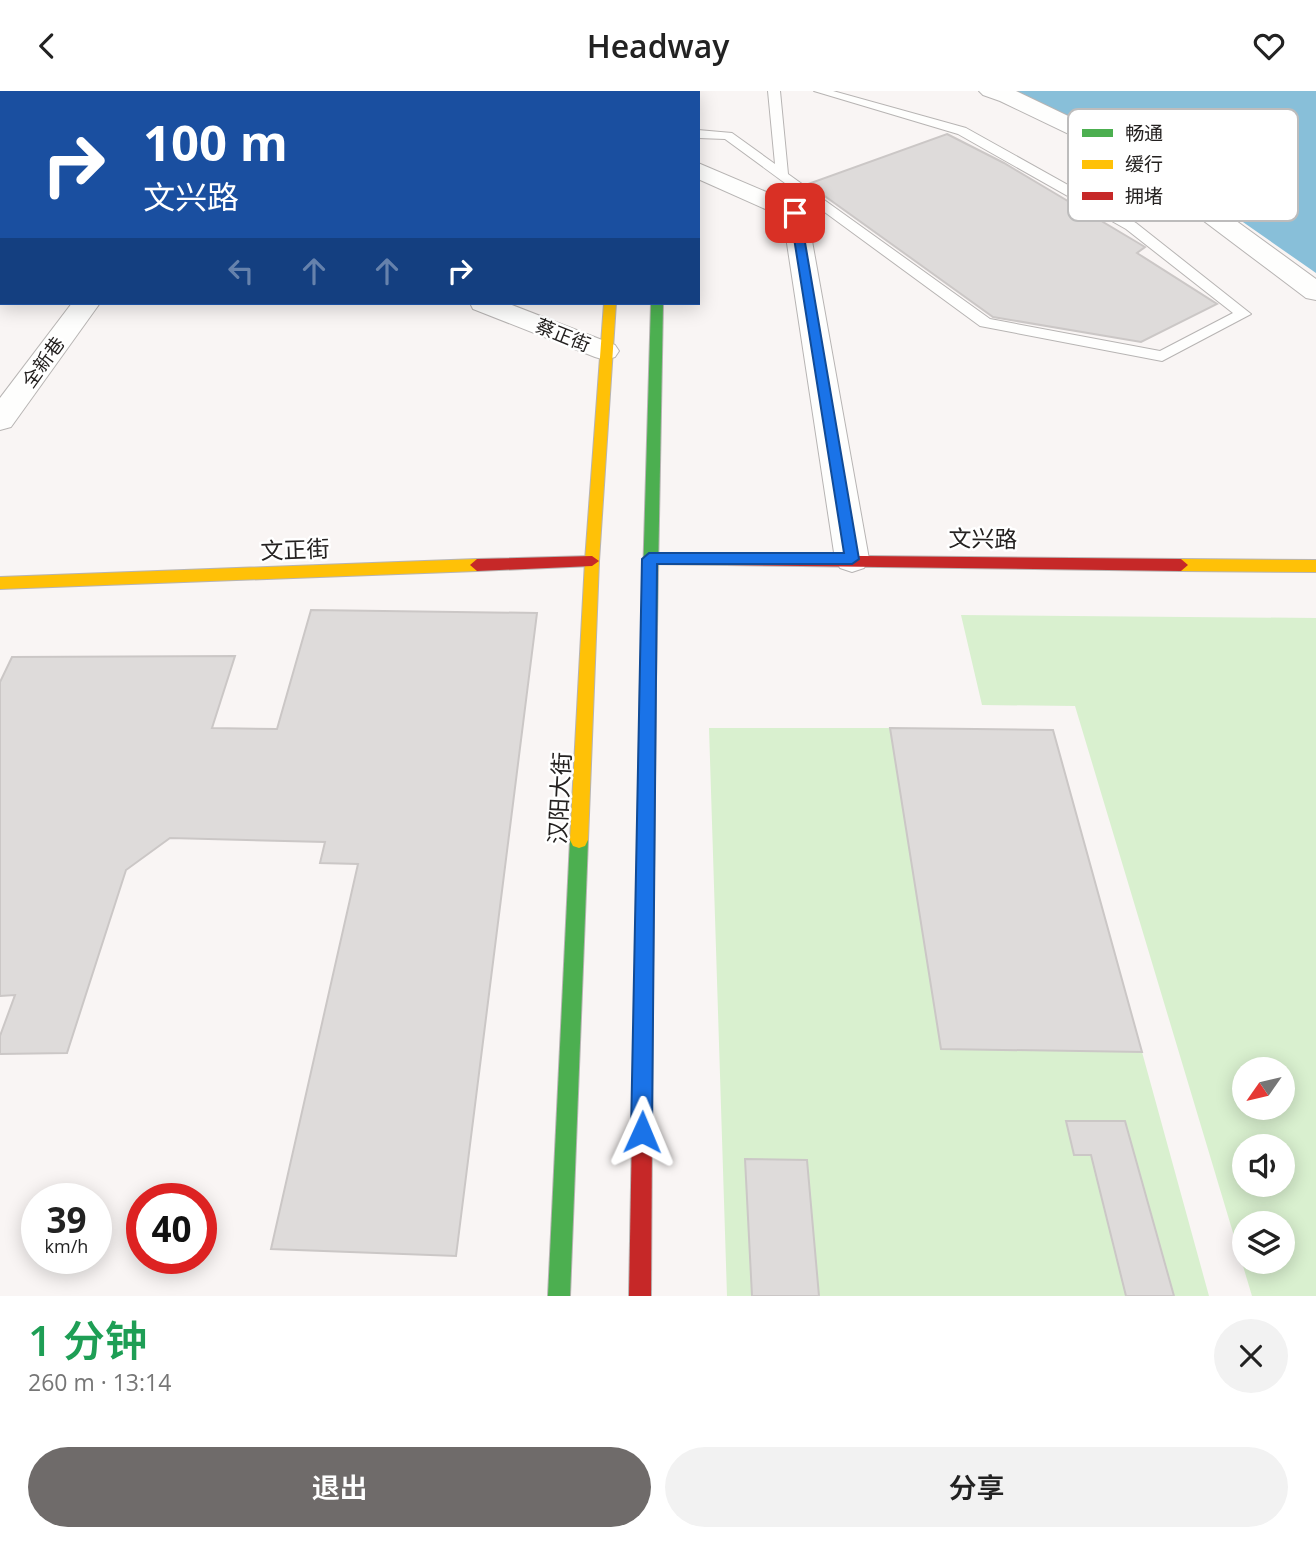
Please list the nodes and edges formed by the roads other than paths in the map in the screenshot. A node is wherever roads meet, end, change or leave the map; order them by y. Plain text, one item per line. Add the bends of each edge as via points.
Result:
1 (774, 91) edge
2 (820, 91) edge
3 (990, 91) edge
4 (1068, 125) edge
5 (700, 134) edge
6 (700, 171) edge
7 (782, 176) junction
8 (1068, 191) edge
9 (1122, 221) edge
10 (1220, 221) edge
11 (1316, 292) edge
12 (85, 305) edge
13 (488, 305) edge
14 (610, 305) edge
15 (657, 305) edge
16 (605, 351) junction
17 (0, 421) edge
18 (649, 559) junction
19 (852, 559) junction
20 (592, 561) junction
21 (1316, 566) edge
22 (0, 583) edge
23 (559, 1296) edge
24 (640, 1296) edge

1 - 7 lane
2 - 8 lane via 962,131
3 - 4 street
5 - 7 lane via 728,136
6 - 19 street via 795,213
7 - 9 lane via 985,323 1162,356 1243,314
10 - 11 street
12 - 17 street, 全新巷
13 - 16 street, 蔡正街
14 - 16 street, 汉阳大街
15 - 18 street
16 - 20 street, 汉阳大街
18 - 19 street, 文兴路
18 - 24 street
19 - 21 street, 文兴路
20 - 22 street, 文正街
20 - 23 street, 汉阳大街

